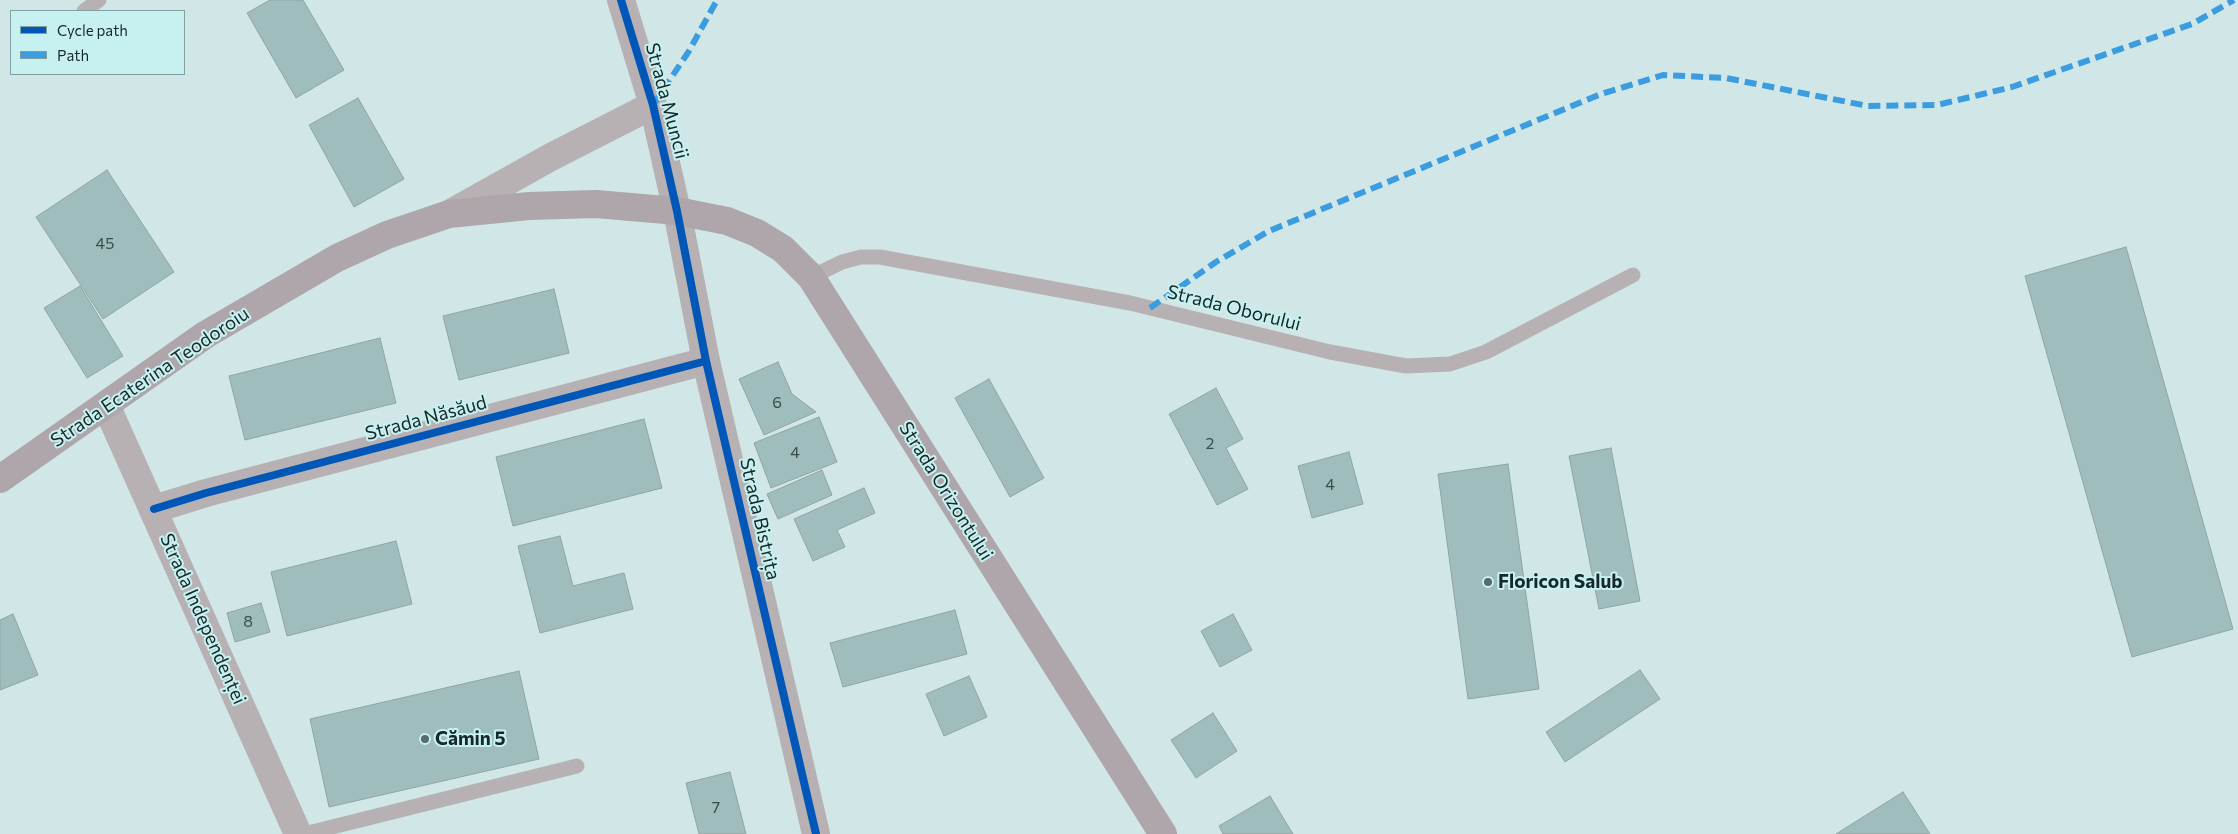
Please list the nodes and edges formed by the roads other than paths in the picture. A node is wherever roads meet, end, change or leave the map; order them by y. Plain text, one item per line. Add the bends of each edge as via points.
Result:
1 (99, 0) edge
2 (621, 0) edge
3 (85, 10) edge
4 (653, 105) junction
5 (678, 211) junction
6 (449, 214) junction
7 (1633, 275) dead end
8 (811, 277) junction
9 (706, 360) junction
10 (106, 405) junction
11 (0, 479) edge
12 (154, 510) junction
13 (577, 766) dead end
14 (298, 834) edge
15 (304, 834) edge
16 (816, 834) edge
17 (1163, 834) edge

1 - 3 lane
2 - 4 street, Strada Muncii
4 - 5 street, Strada Muncii
4 - 6 street
5 - 6 main road, Strada Ecaterina Teodoroiu via 596,204 529,206
5 - 8 main road, Strada Orizontului via 727,221 757,233 783,249
5 - 9 street, Strada Bistrița
6 - 10 main road, Strada Ecaterina Teodoroiu via 388,235 337,258 205,335
7 - 8 lane, Strada Oborului via 1486,352 1450,364 1406,366 1330,352 1130,303 880,257 842,262
8 - 17 main road, Strada Orizontului
9 - 12 street, Strada Năsăud
9 - 16 street, Strada Bistrița
10 - 11 main road, Strada Ecaterina Teodoroiu
10 - 12 street, Strada Independenței
12 - 14 street, Strada Independenței
13 - 15 lane

